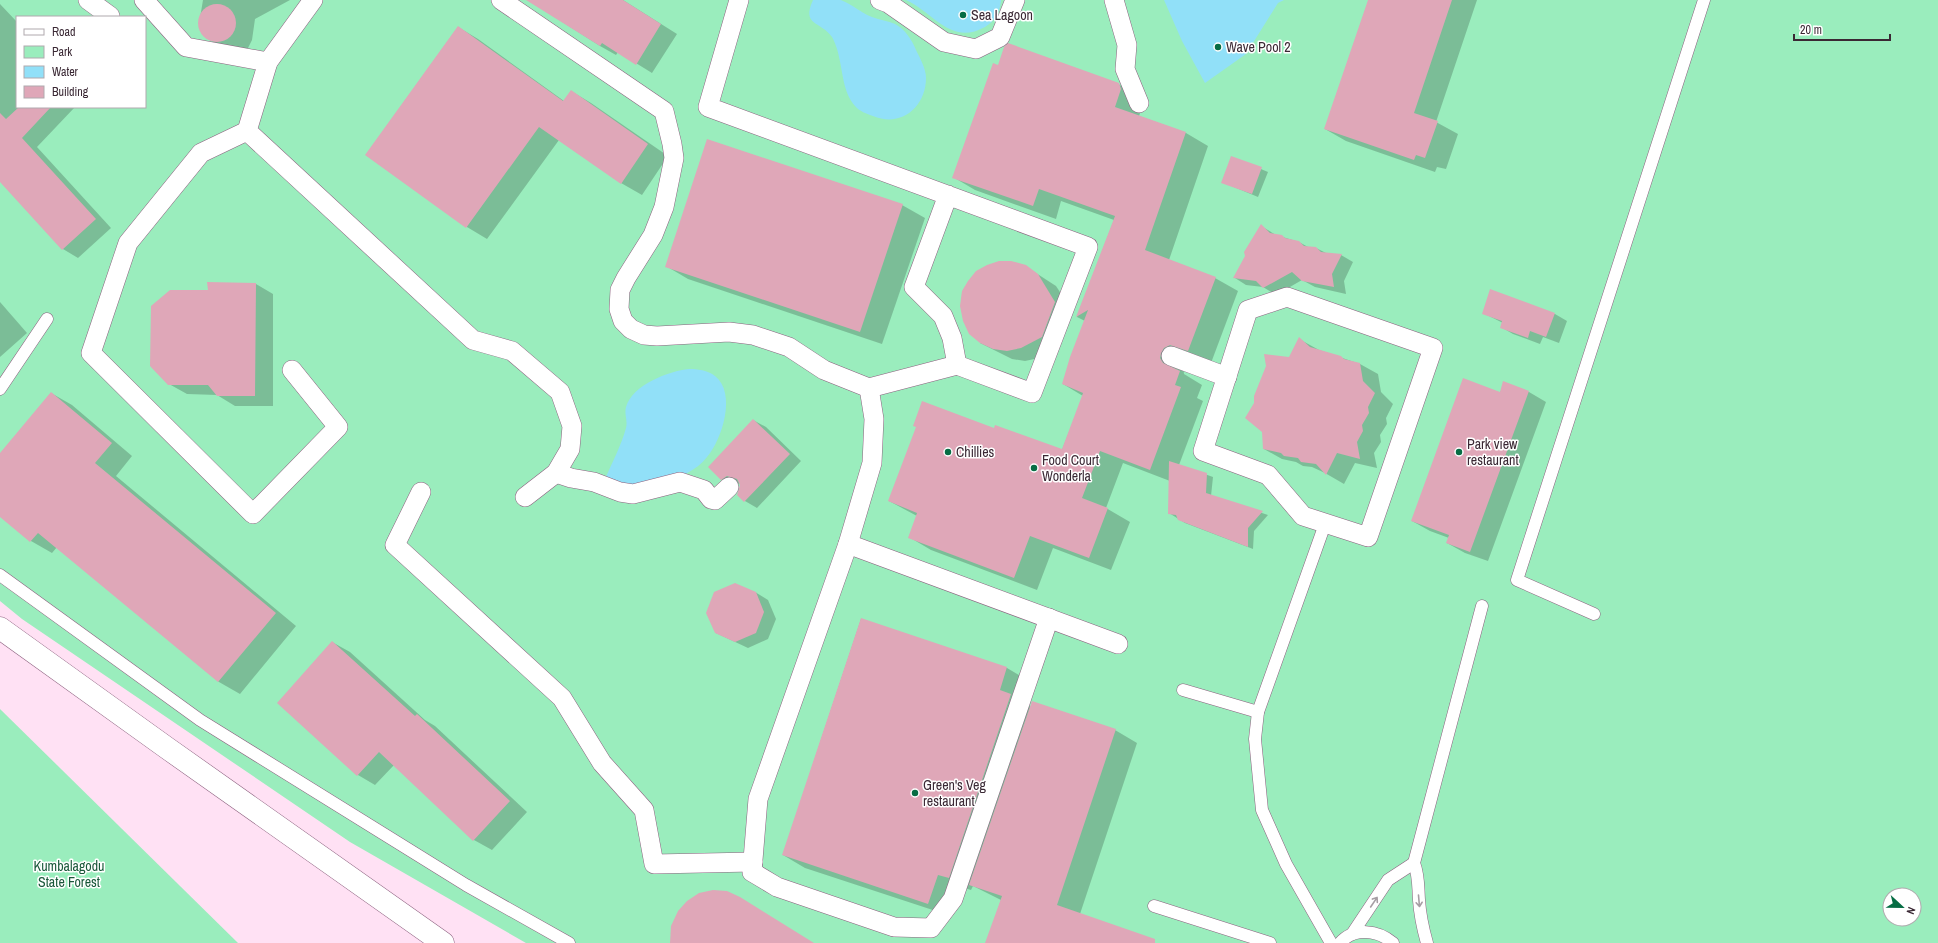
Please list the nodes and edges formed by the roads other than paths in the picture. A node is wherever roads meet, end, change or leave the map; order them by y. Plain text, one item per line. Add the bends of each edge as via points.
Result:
1 (88, 0) edge
2 (313, 0) edge
3 (501, 0) edge
4 (739, 0) edge
5 (880, 0) edge
6 (1015, 0) edge
7 (1114, 0) edge
8 (1704, 0) edge
9 (144, 1) edge
10 (110, 16) dead end
11 (268, 62) junction
12 (1139, 103) dead end
13 (247, 131) junction
14 (948, 195) junction
15 (47, 319) dead end
16 (1171, 356) dead end
17 (957, 365) junction
18 (292, 370) dead end
19 (1227, 377) junction
20 (869, 388) junction
21 (0, 389) edge
22 (556, 473) junction
23 (729, 487) dead end
24 (421, 492) dead end
25 (525, 496) dead end
26 (1325, 524) junction
27 (848, 544) junction
28 (0, 575) edge
29 (1482, 606) dead end
30 (1594, 614) dead end
31 (1049, 618) junction
32 (0, 628) edge
33 (1118, 644) dead end
34 (1183, 690) dead end
35 (1258, 712) junction
36 (753, 862) junction
37 (1414, 863) junction
38 (1154, 906) dead end
39 (1352, 934) junction
40 (443, 943) edge
41 (569, 943) edge
42 (1270, 943) edge
43 (1331, 943) edge
44 (1340, 943) edge
45 (1393, 943) edge
46 (1427, 943) edge

1 - 10 street
2 - 11 street
3 - 20 street via 664,112 673,151 671,180 660,221 620,290 619,309 623,321 631,329 644,335 729,332 753,335 789,347 824,370
4 - 14 street via 708,107
5 - 6 street via 944,42 976,49 1000,37
7 - 12 street via 1127,45 1126,69
8 - 30 lane via 1517,580
9 - 11 street via 186,47
11 - 13 street
13 - 18 street via 201,153 128,243 91,353 253,514 338,427
13 - 22 street via 473,340 512,351 560,392 572,426 570,449
14 - 17 street via 914,287 943,316 952,338
14 - 17 street via 1088,247 1069,320 1032,392
15 - 21 lane
16 - 19 street
17 - 20 street
19 - 26 street via 1203,451 1268,475 1303,516
19 - 26 street via 1248,310 1288,297 1433,348 1368,537
20 - 27 street via 874,419 872,464
22 - 23 street via 633,494 680,482 704,490 715,500
22 - 25 street
24 - 36 street via 395,545 562,698 602,763 644,810 654,864
26 - 35 lane
27 - 31 street
27 - 36 street via 758,799
28 - 41 lane via 200,720 466,885
29 - 37 lane
31 - 33 street
31 - 36 street via 953,899 931,928 894,927 777,887 752,872
32 - 40 street
34 - 35 lane
35 - 43 lane via 1255,739 1262,810 1286,864
39 -> 37 lane via 1388,880
37 -> 46 lane via 1418,875 1422,925
38 - 42 lane
39 - 44 lane
39 - 45 lane via 1375,933

